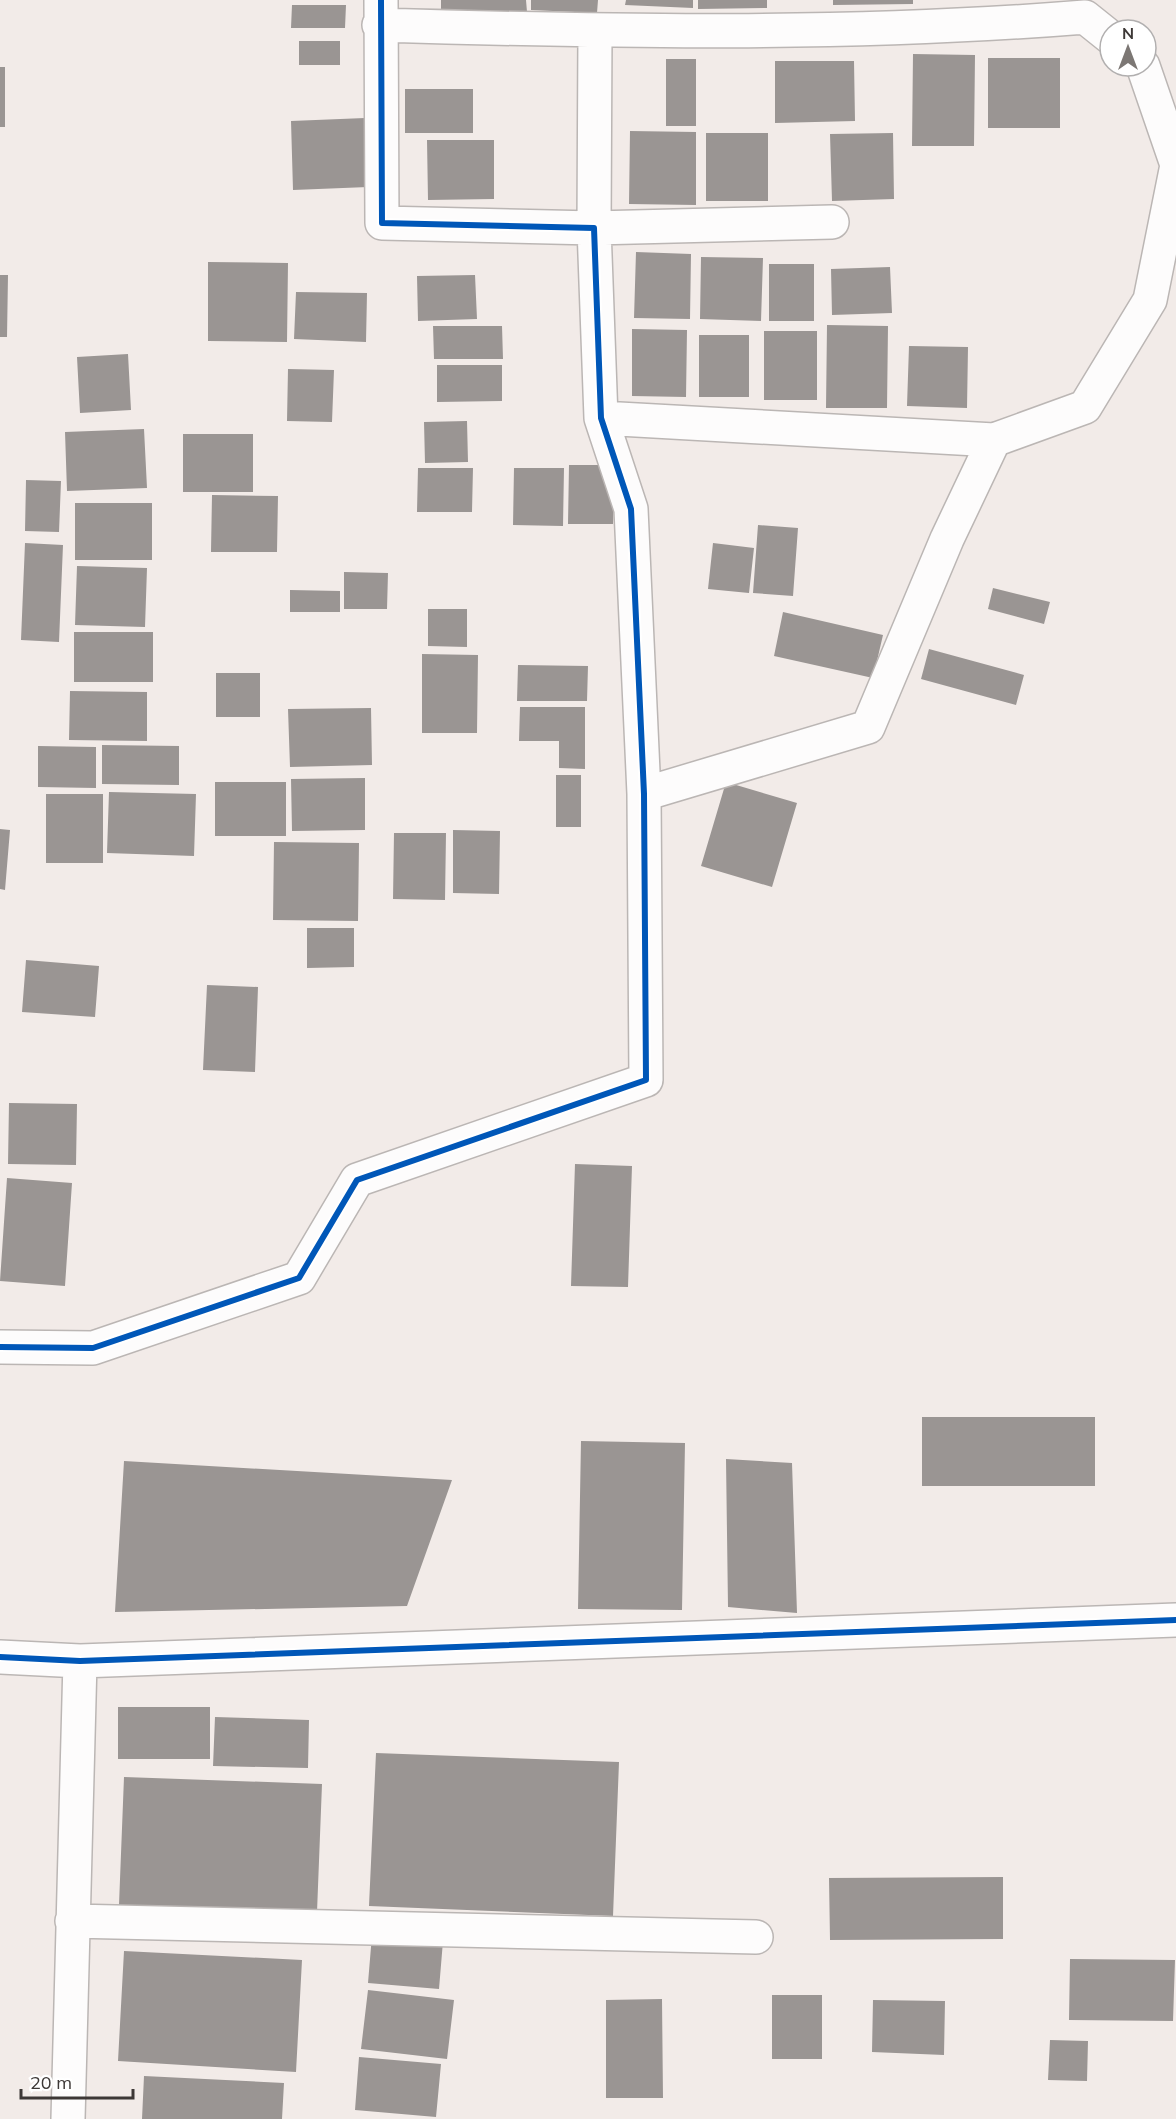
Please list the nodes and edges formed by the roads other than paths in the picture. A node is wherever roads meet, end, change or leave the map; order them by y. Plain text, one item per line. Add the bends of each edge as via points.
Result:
1 (380, 13) edge
2 (1098, 27) edge
3 (595, 32) junction
4 (1147, 78) edge
5 (1176, 162) edge
6 (1176, 170) edge
7 (832, 222) dead end
8 (594, 228) junction
9 (601, 417) junction
10 (994, 440) junction
11 (644, 794) junction
12 (0, 1347) edge
13 (1176, 1620) edge
14 (0, 1657) edge
15 (80, 1661) junction
16 (72, 1921) junction
17 (756, 1937) dead end
18 (68, 2119) edge

1 - 3 street
1 - 8 street via 382,223
2 - 3 street via 1085,17 975,26
3 - 8 street
4 - 5 street
6 - 10 street via 1150,300 1085,407
7 - 8 street
8 - 9 street
9 - 10 street
9 - 11 street via 631,509
10 - 11 street via 947,539 868,727
11 - 12 street via 646,1080 357,1180 299,1278 93,1348
13 - 15 street
14 - 15 street
15 - 16 street
16 - 17 street
16 - 18 street

